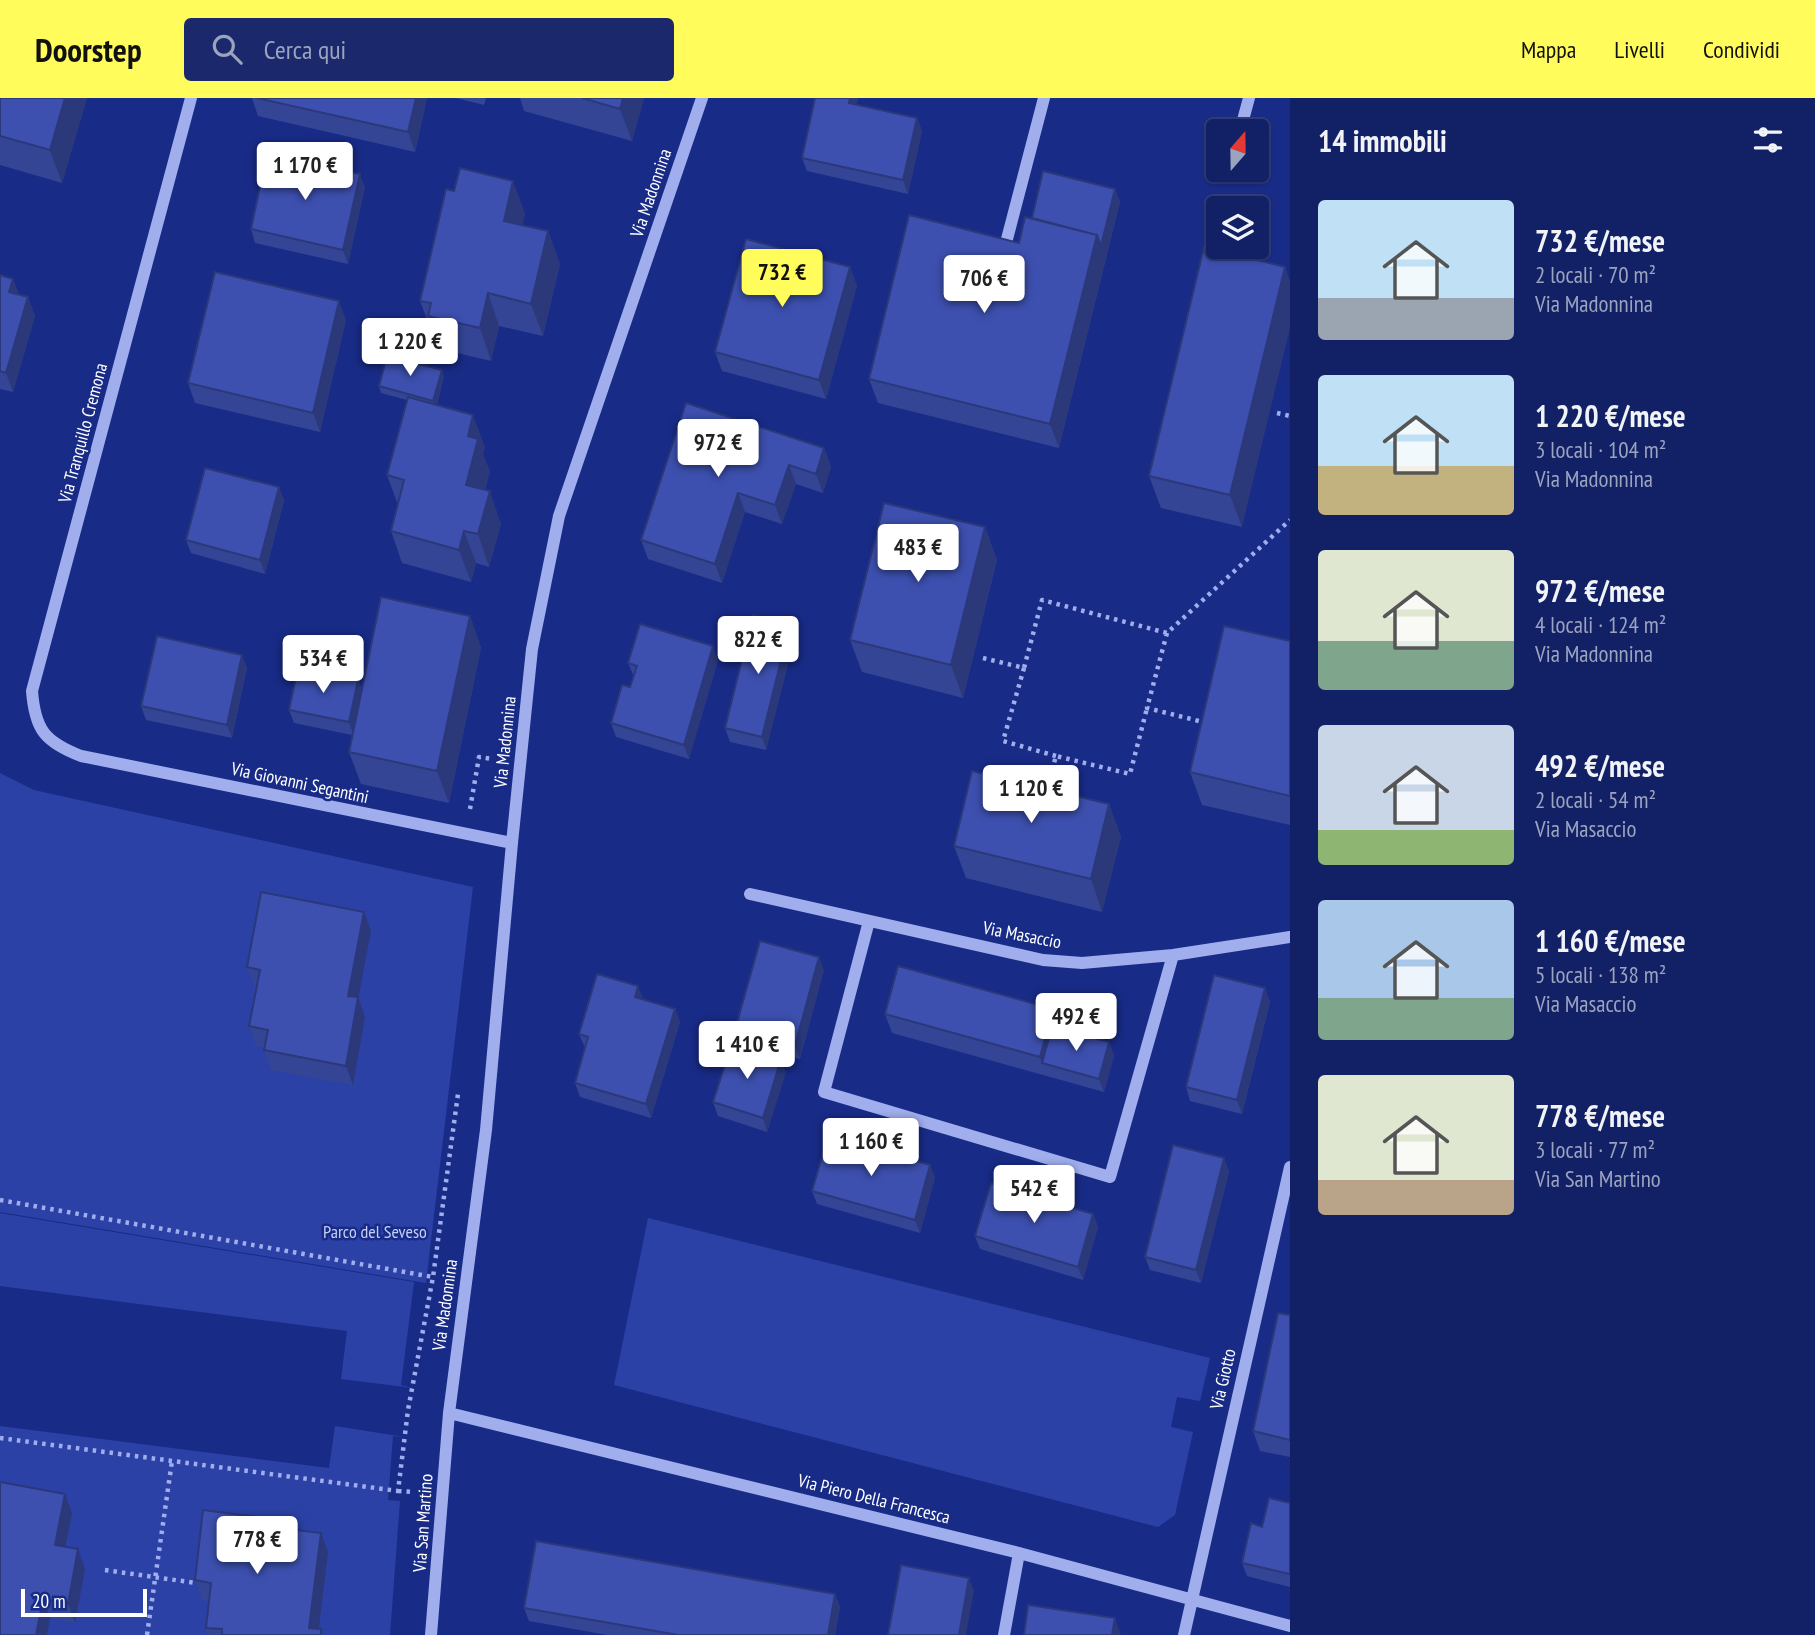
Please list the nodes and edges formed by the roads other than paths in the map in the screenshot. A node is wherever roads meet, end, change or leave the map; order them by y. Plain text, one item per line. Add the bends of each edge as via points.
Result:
1 (191, 98) edge
2 (702, 98) edge
3 (1044, 98) edge
4 (1249, 98) edge
5 (1243, 119) edge
6 (1007, 239) edge
7 (81, 756) joint
8 (512, 843) junction
9 (750, 894) dead end
10 (869, 921) junction
11 (1290, 937) edge
12 (1173, 955) junction
13 (1290, 1167) edge
14 (449, 1413) junction
15 (1018, 1553) junction
16 (1190, 1599) junction
17 (1290, 1626) edge
18 (431, 1635) edge
19 (1004, 1635) edge
20 (1184, 1635) edge

1 - 7 street, Via Tranquillo Cremona via 32,691 34,715 46,735 59,747
2 - 8 street, Via Madonnina via 559,516 533,649
3 - 6 street
4 - 5 street
7 - 8 street, Via Giovanni Segantini
8 - 14 street, Via Madonnina via 486,1130
9 - 10 street, Via Masaccio
10 - 12 street, Via Masaccio via 1043,960
10 - 12 street via 824,1092 1110,1177
11 - 12 street, Via Masaccio
13 - 16 street, Via Giotto
14 - 15 street, Via Piero Della Francesca
14 - 18 street, Via San Martino
15 - 16 street, Via Piero Della Francesca
15 - 19 street
16 - 17 street, Via Piero Della Francesca
16 - 20 street, Via Giotto

